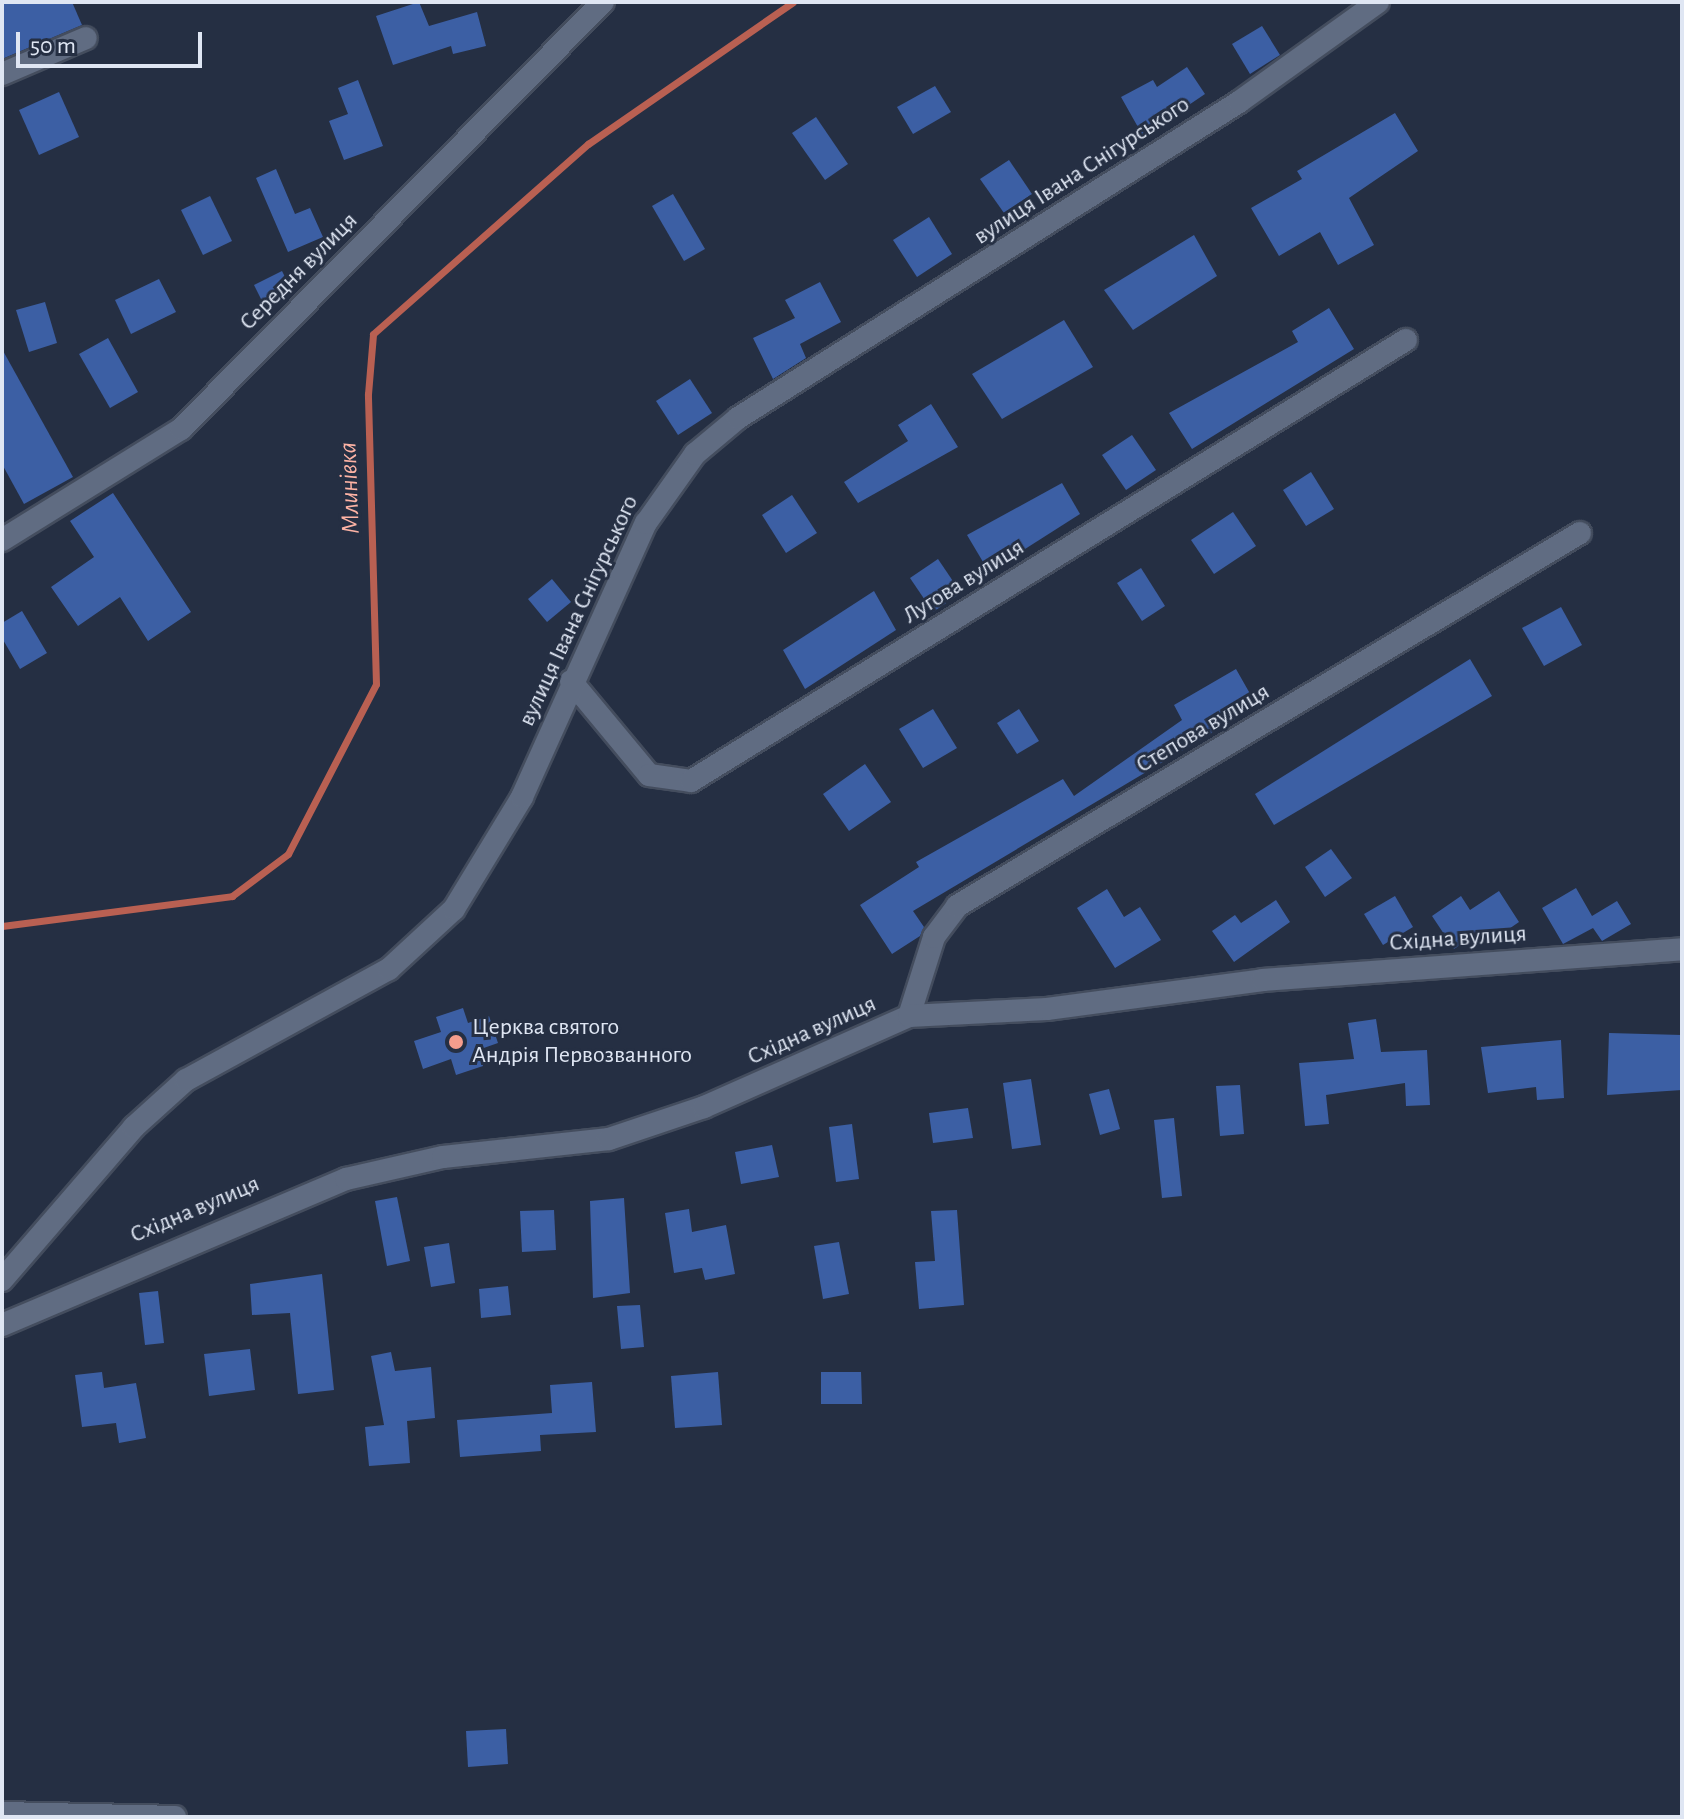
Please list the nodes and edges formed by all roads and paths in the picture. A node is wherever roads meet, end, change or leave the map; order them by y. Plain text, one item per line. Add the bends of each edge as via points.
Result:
1 (603, 2) edge
2 (1378, 2) edge
3 (86, 38) dead end
4 (2, 74) edge
5 (1406, 340) dead end
6 (1580, 533) dead end
7 (2, 540) edge
8 (571, 681) junction
9 (1682, 949) edge
10 (909, 1016) junction
11 (2, 1280) edge
12 (2, 1325) edge
13 (2, 1813) edge
14 (175, 1817) edge

1 - 7 street, Середня вулиця via 181,429
2 - 8 street, вулиця Івана Снігурського via 1239,102 738,418 695,454 646,523
3 - 4 street
5 - 8 street, Лугова вулиця via 691,781 649,775
6 - 10 street, Степова вулиця via 957,906 934,937
8 - 11 street, вулиця Івана Снігурського via 522,797 454,909 389,969 186,1080 134,1127
9 - 10 street, Східна вулиця via 1263,980 1047,1009
10 - 12 street, Східна вулиця via 704,1107 609,1139 443,1157 346,1179
13 - 14 street

